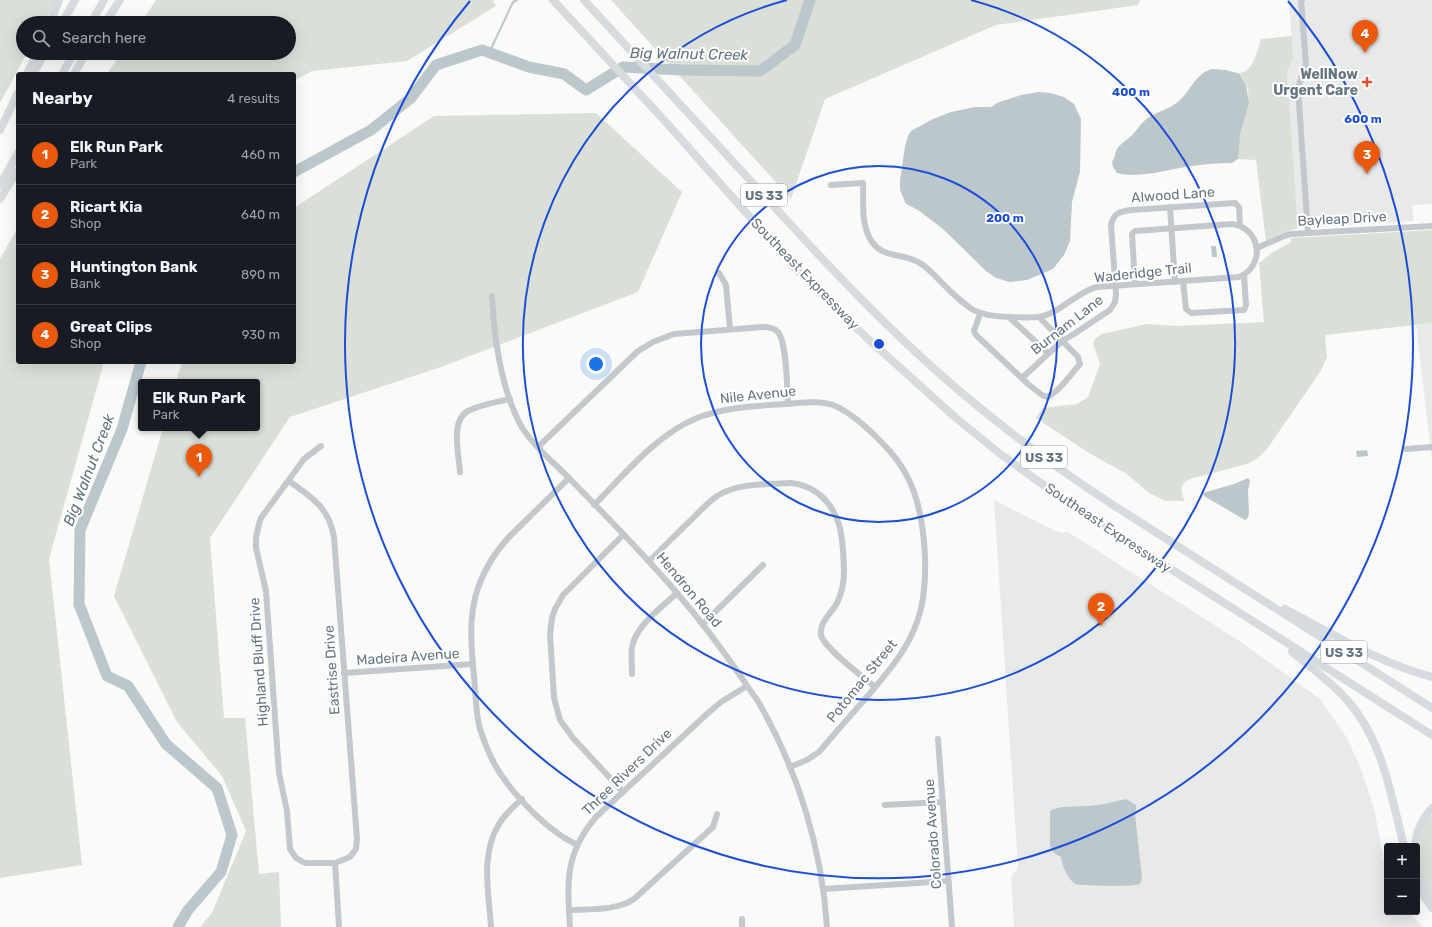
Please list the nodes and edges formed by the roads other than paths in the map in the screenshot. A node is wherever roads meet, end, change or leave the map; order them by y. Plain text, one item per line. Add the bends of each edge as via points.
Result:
1 (59, 0) edge
2 (75, 0) edge
3 (104, 0) edge
4 (116, 0) edge
5 (120, 0) edge
6 (553, 0) edge
7 (584, 0) edge
8 (1302, 0) edge
9 (53, 16) edge
10 (66, 16) edge
11 (95, 16) edge
12 (108, 16) edge
13 (109, 16) edge
14 (34, 60) edge
15 (41, 60) edge
16 (70, 60) edge
17 (82, 60) edge
18 (28, 72) edge
19 (34, 72) edge
20 (63, 72) edge
21 (75, 72) edge
22 (16, 97) edge
23 (16, 106) edge
24 (0, 130) edge
25 (0, 134) edge
26 (16, 157) edge
27 (16, 173) edge
28 (0, 185) edge
29 (831, 185) dead end
30 (0, 199) edge
31 (1170, 207) junction
32 (1240, 225) junction
33 (1432, 226) edge
34 (1172, 228) junction
35 (1308, 233) junction
36 (1257, 248) junction
37 (719, 273) dead end
38 (1244, 275) junction
39 (1183, 281) junction
40 (1175, 282) junction
41 (1136, 284) junction
42 (1115, 286) junction
43 (492, 296) dead end
44 (980, 314) junction
45 (1009, 317) junction
46 (1039, 317) junction
47 (730, 329) junction
48 (1062, 341) junction
49 (1048, 353) junction
50 (1022, 378) junction
51 (510, 399) junction
52 (788, 404) junction
53 (875, 436) joint
54 (321, 446) dead end
55 (538, 447) junction
56 (1432, 447) edge
57 (1406, 449) dead end
58 (460, 472) dead end
59 (569, 478) junction
60 (289, 481) junction
61 (594, 505) junction
62 (623, 535) junction
63 (649, 561) junction
64 (763, 565) dead end
65 (677, 592) junction
66 (1255, 596) junction
67 (703, 624) junction
68 (1271, 633) junction
69 (473, 664) junction
70 (344, 673) junction
71 (632, 674) dead end
72 (1432, 677) edge
73 (747, 686) junction
74 (875, 687) junction
75 (1432, 708) edge
76 (1432, 735) edge
77 (938, 739) dead end
78 (790, 767) junction
79 (622, 792) junction
80 (522, 800) junction
81 (943, 802) junction
82 (885, 806) dead end
83 (1432, 808) edge
84 (717, 814) dead end
85 (1403, 843) edge
86 (1416, 843) edge
87 (577, 845) junction
88 (334, 863) junction
89 (1420, 878) edge
90 (948, 881) junction
91 (823, 889) junction
92 (1420, 890) edge
93 (1432, 899) edge
94 (1432, 908) edge
95 (569, 910) junction
96 (742, 919) dead end
97 (339, 927) edge
98 (491, 927) edge
99 (570, 927) edge
100 (742, 927) edge
101 (827, 927) edge
102 (952, 927) edge

1 - 9 highway
2 - 10 highway
3 - 11 highway
4 - 12 highway
5 - 13 highway
6 - 68 highway, Southeast Expressway / US 33 via 796,269 872,343 956,418 1063,499
7 - 66 highway, Southeast Expressway / US 33 via 849,288 945,379 1070,477
8 - 35 street via 1306,64 1298,88
14 - 18 highway
15 - 19 highway
16 - 20 highway
17 - 21 highway
22 - 24 highway
23 - 25 highway
26 - 28 highway
27 - 30 highway
29 - 44 street, Waderidge Trail via 862,183 864,226 873,243 889,254 918,262 962,303
31 - 32 street, Alwood Lane via 1235,203 1239,207
31 - 34 street
31 - 42 street, Alwood Lane via 1123,211 1112,218
32 - 34 street
32 - 36 street via 1256,241
33 - 35 street, Bayleap Drive
34 - 40 street
34 - 41 street via 1133,232
35 - 36 street, Bayleap Drive via 1284,236
36 - 38 street via 1253,264
37 - 47 street via 726,284
38 - 39 street, Waderidge Trail
38 - 39 street via 1244,310 1191,313 1186,309
39 - 40 street, Waderidge Trail
40 - 41 street, Waderidge Trail
41 - 42 street, Waderidge Trail
42 - 46 street, Waderidge Trail via 1093,288
42 - 48 street, Burnam Lane via 1115,302 1110,310
43 - 51 street, Hendron Road via 495,338
44 - 45 street, Waderidge Trail
44 - 50 street via 974,331 976,335
45 - 46 street, Waderidge Trail
45 - 49 street
46 - 48 street
47 - 52 street via 767,327 778,332 784,347
47 - 55 street via 674,334 644,347
48 - 49 street, Burnam Lane
48 - 50 street via 1078,357 1080,364 1051,395 1042,395
49 - 50 street, Burnam Lane
51 - 55 street, Hendron Road via 520,424
51 - 58 street via 472,409 460,417 457,430
52 - 53 street, Nile Avenue via 826,403 843,410
52 - 61 street, Nile Avenue via 749,406 696,418 677,428 650,449
53 - 74 street, Potomac Street via 897,460 915,495 920,512 925,570 922,603 912,635 899,658
54 - 60 street, Highland Bluff Drive via 304,459
55 - 59 street, Hendron Road
56 - 57 street
59 - 61 street, Hendron Road
59 - 69 street via 512,534 492,559 478,587 474,608 471,630
60 - 70 street, Eastrise Drive via 319,503 333,529
60 - 88 street, Highland Bluff Drive via 261,518 256,544 266,591 280,780 286,802 289,844 293,854 305,863
61 - 62 street, Hendron Road
62 - 63 street, Hendron Road
62 - 79 street via 563,595 555,609 550,634 554,698 560,720
63 - 65 street, Hendron Road
63 - 74 street via 712,500 733,489 790,483 812,490 830,505 840,525 844,581 837,603 822,625 821,635 828,647
64 - 67 street
65 - 67 street, Hendron Road
65 - 71 street via 637,634 632,650
66 - 72 highway via 1283,608 1350,645 1392,664
66 - 75 highway, Southeast Expressway / US 33
67 - 73 street, Hendron Road
68 - 76 highway, Southeast Expressway / US 33
68 - 85 highway via 1334,686 1362,721 1383,765
69 - 70 street, Madeira Avenue
69 - 80 street via 476,705 488,751 495,765
70 - 88 street, Eastrise Drive via 357,844 350,857
73 - 78 street, Hendron Road via 777,737
73 - 79 street, Three Rivers Drive via 708,713
74 - 78 street, Potomac Street via 819,752
77 - 81 street, Colorado Avenue
78 - 91 street, Hendron Road via 810,826
79 - 87 street, Three Rivers Drive via 587,827
80 - 87 street via 546,824
80 - 98 street via 498,824 490,845 487,875
81 - 82 street
81 - 90 street, Colorado Avenue
83 - 86 highway via 1420,826
84 - 95 street via 713,826 628,903 615,907
87 - 95 street, Three Rivers Drive via 568,881
88 - 97 street
89 - 93 highway
90 - 91 street
90 - 102 street, Colorado Avenue
91 - 101 street, Hendron Road
92 - 94 highway
95 - 99 street, Three Rivers Drive
96 - 100 street

